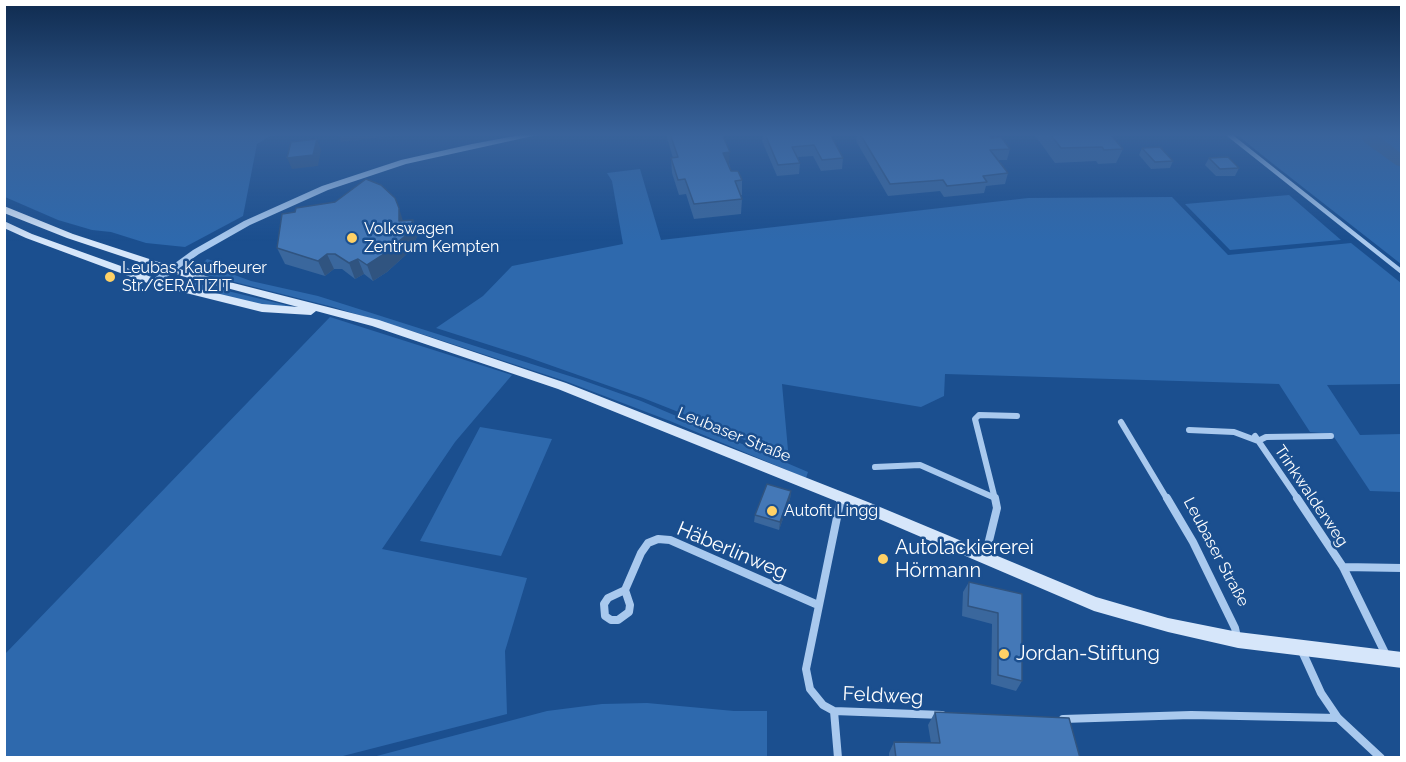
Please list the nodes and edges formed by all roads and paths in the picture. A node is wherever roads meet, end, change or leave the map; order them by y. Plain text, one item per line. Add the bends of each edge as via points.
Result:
1 (381, 170) edge
2 (1273, 170) edge
3 (4, 209) edge
4 (4, 224) edge
5 (171, 270) junction
6 (1401, 272) edge
7 (154, 282) junction
8 (333, 312) junction
9 (1017, 416) dead end
10 (1121, 422) dead end
11 (1189, 430) dead end
12 (1331, 436) dead end
13 (1256, 439) junction
14 (875, 467) dead end
15 (841, 497) junction
16 (995, 498) junction
17 (985, 558) junction
18 (1343, 567) junction
19 (1401, 568) edge
20 (625, 590) dead end
21 (818, 605) junction
22 (1238, 640) junction
23 (1300, 648) junction
24 (1394, 659) edge
25 (834, 711) junction
26 (954, 715) edge
27 (1049, 718) edge
28 (1338, 718) junction
29 (838, 758) edge
30 (1381, 758) edge

1 - 5 street via 325,188 248,223
2 - 6 street
3 - 5 main road, Leubaser Straße
4 - 7 main road
5 - 7 street
5 - 8 main road, Leubaser Straße
7 - 8 main road via 262,308
8 - 15 main road, Leubaser Straße via 562,386
9 - 16 street via 979,415 975,419
10 - 22 street, Leubaser Straße via 1193,542
11 - 13 street, Trinkwalderweg via 1234,432
12 - 13 street, Trinkwalderweg
13 - 18 street, Trinkwalderweg
14 - 16 street via 920,465
15 - 17 main road, Leubaser Straße
15 - 21 street, Feldweg
16 - 17 street via 995,521
17 - 22 main road, Leubaser Straße via 1094,604
18 - 19 street, Trinkwalderweg
18 - 24 street, Trinkwalderweg
20 - 21 street, Häberlinweg via 648,543 658,539 670,540
21 - 25 street, Feldweg via 806,669 810,689 823,705
22 - 23 main road, Leubaser Straße
23 - 24 main road, Leubaser Straße
23 - 28 street via 1321,693
25 - 26 street, Feldweg
25 - 29 street
27 - 28 street via 1063,724 1191,715
28 - 30 street

